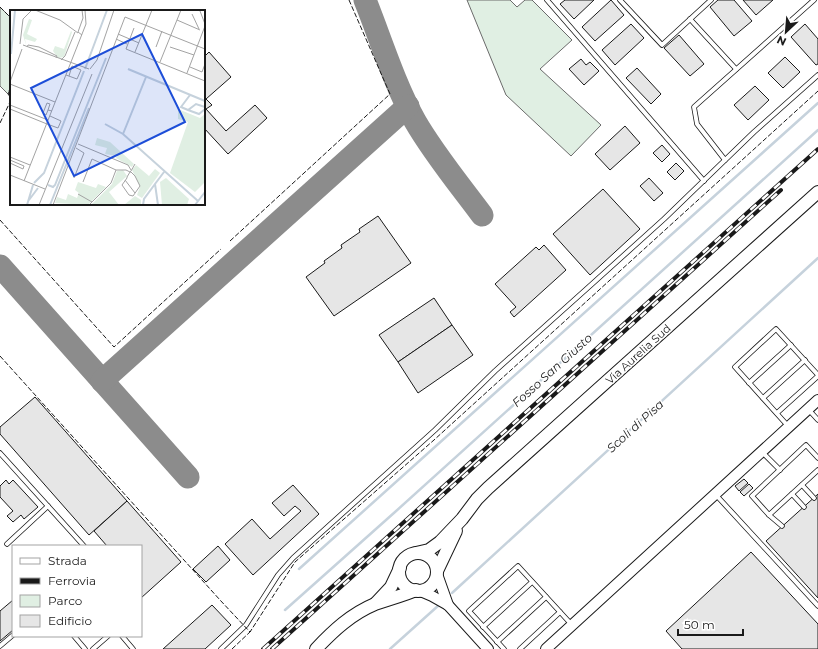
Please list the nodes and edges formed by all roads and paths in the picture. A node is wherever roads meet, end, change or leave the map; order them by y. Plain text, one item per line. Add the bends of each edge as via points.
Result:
1 (547, 0) edge
2 (620, 0) edge
3 (711, 0) edge
4 (814, 0) edge
5 (690, 19) junction
6 (736, 70) junction
7 (818, 76) edge
8 (725, 160) junction
9 (704, 180) junction
10 (818, 192) edge
11 (791, 345) junction
12 (805, 360) junction
13 (818, 376) edge
14 (749, 383) junction
15 (763, 398) junction
16 (818, 400) edge
17 (808, 409) junction
18 (777, 413) junction
19 (818, 420) edge
20 (789, 426) junction
21 (762, 451) junction
22 (0, 453) edge
23 (818, 458) edge
24 (780, 470) junction
25 (818, 470) edge
26 (802, 485) junction
27 (792, 494) junction
28 (716, 495) junction
29 (814, 498) dead end
30 (48, 506) junction
31 (804, 507) dead end
32 (770, 515) junction
33 (462, 519) junction
34 (782, 526) dead end
35 (7, 544) dead end
36 (83, 545) edge
37 (416, 553) junction
38 (400, 568) junction
39 (437, 573) junction
40 (532, 582) junction
41 (417, 590) junction
42 (546, 597) junction
43 (375, 604) junction
44 (448, 606) junction
45 (818, 606) edge
46 (560, 612) junction
47 (572, 625) junction
48 (483, 627) junction
49 (12, 636) edge
50 (75, 637) edge
51 (107, 637) edge
52 (123, 637) edge
53 (497, 642) junction
54 (0, 646) edge
55 (85, 649) edge
56 (93, 649) edge
57 (133, 649) edge
58 (221, 649) edge
59 (316, 649) edge
60 (488, 649) edge
61 (504, 649) edge
62 (520, 649) edge
63 (546, 649) edge

1 - 9 lane
2 - 5 lane via 662,45
3 - 5 lane
4 - 6 lane
5 - 6 lane
6 - 8 lane via 694,107 697,124
7 - 8 lane
8 - 9 lane
9 - 58 lane via 293,558 278,575 246,625
10 - 33 main road, Via Aurelia Sud via 488,488
11 - 12 lane
11 - 14 lane
11 - 14 lane via 776,329 735,367
12 - 13 lane
12 - 15 lane
13 - 18 lane
14 - 15 lane
15 - 18 lane
16 - 17 street
17 - 19 lane
17 - 20 street
18 - 20 lane
20 - 21 street
21 - 24 lane
21 - 28 street
22 - 30 lane
23 - 24 lane via 806,446
24 - 32 lane via 752,496
25 - 26 lane
26 - 27 lane
26 - 29 lane
27 - 31 lane
27 - 32 lane
28 - 45 lane
28 - 47 street
30 - 35 lane
30 - 36 lane
32 - 34 lane
33 - 37 main road via 434,547
33 - 39 main road
37 - 38 main road via 409,555
37 - 39 main road via 430,557 435,563
38 - 41 main road via 402,582 407,587
38 - 43 main road via 388,591
39 - 41 main road via 432,585
39 - 44 street
40 - 42 lane
40 - 48 lane
40 - 48 lane via 518,566 468,611
41 - 43 main road
41 - 44 street
42 - 46 lane
42 - 53 lane
43 - 59 main road via 346,620
44 - 60 street
46 - 47 lane
46 - 62 lane
47 - 63 street
48 - 53 lane
49 - 54 lane
50 - 55 lane
51 - 56 lane
52 - 57 lane
53 - 61 lane

